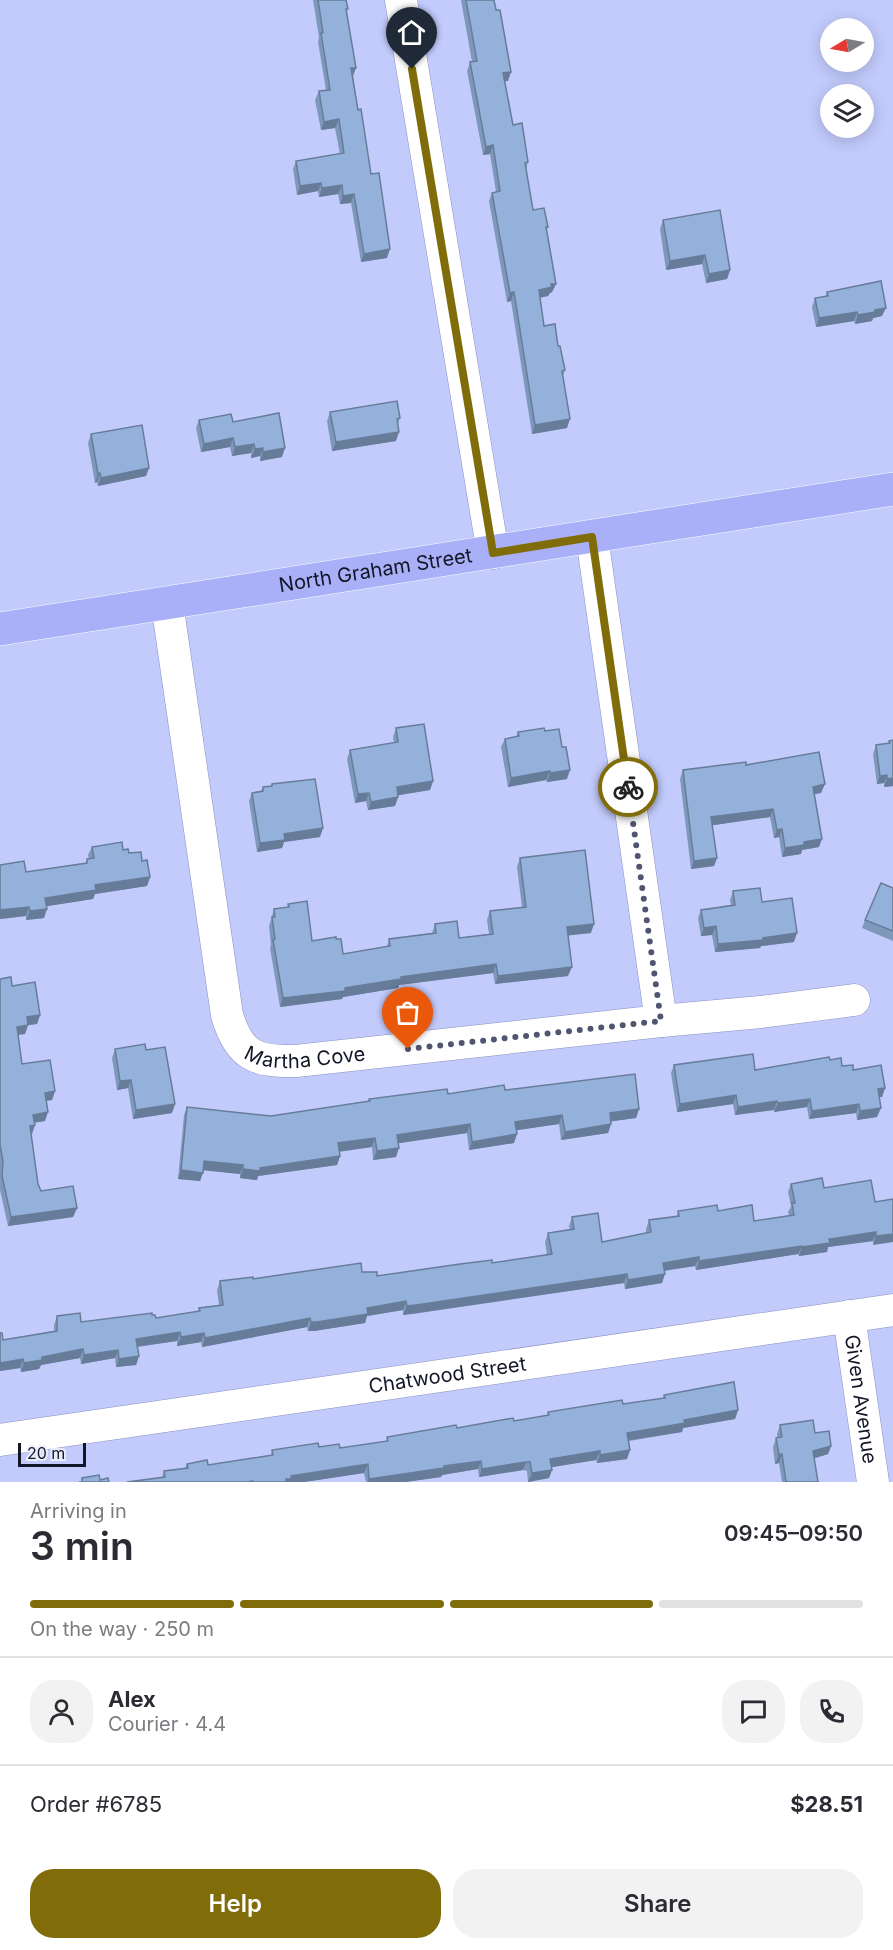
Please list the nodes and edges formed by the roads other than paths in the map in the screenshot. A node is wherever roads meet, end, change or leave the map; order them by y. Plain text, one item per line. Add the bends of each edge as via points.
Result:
1 (401, 0) edge
2 (893, 489) edge
3 (592, 537) junction
4 (493, 553) junction
5 (167, 603) junction
6 (0, 629) edge
7 (854, 1000) dead end
8 (661, 1021) junction
9 (893, 1310) edge
10 (849, 1316) junction
11 (0, 1440) edge
12 (873, 1482) edge

1 - 4 street
2 - 3 main road, North Graham Street
3 - 4 main road, North Graham Street
3 - 8 street
4 - 5 main road, North Graham Street
5 - 6 main road, North Graham Street
5 - 8 street, Martha Cove via 227,1015 238,1042 246,1050 265,1060 296,1061
7 - 8 street, Martha Cove
9 - 10 street, Chatwood Street
10 - 11 street, Chatwood Street
10 - 12 street, Given Avenue

